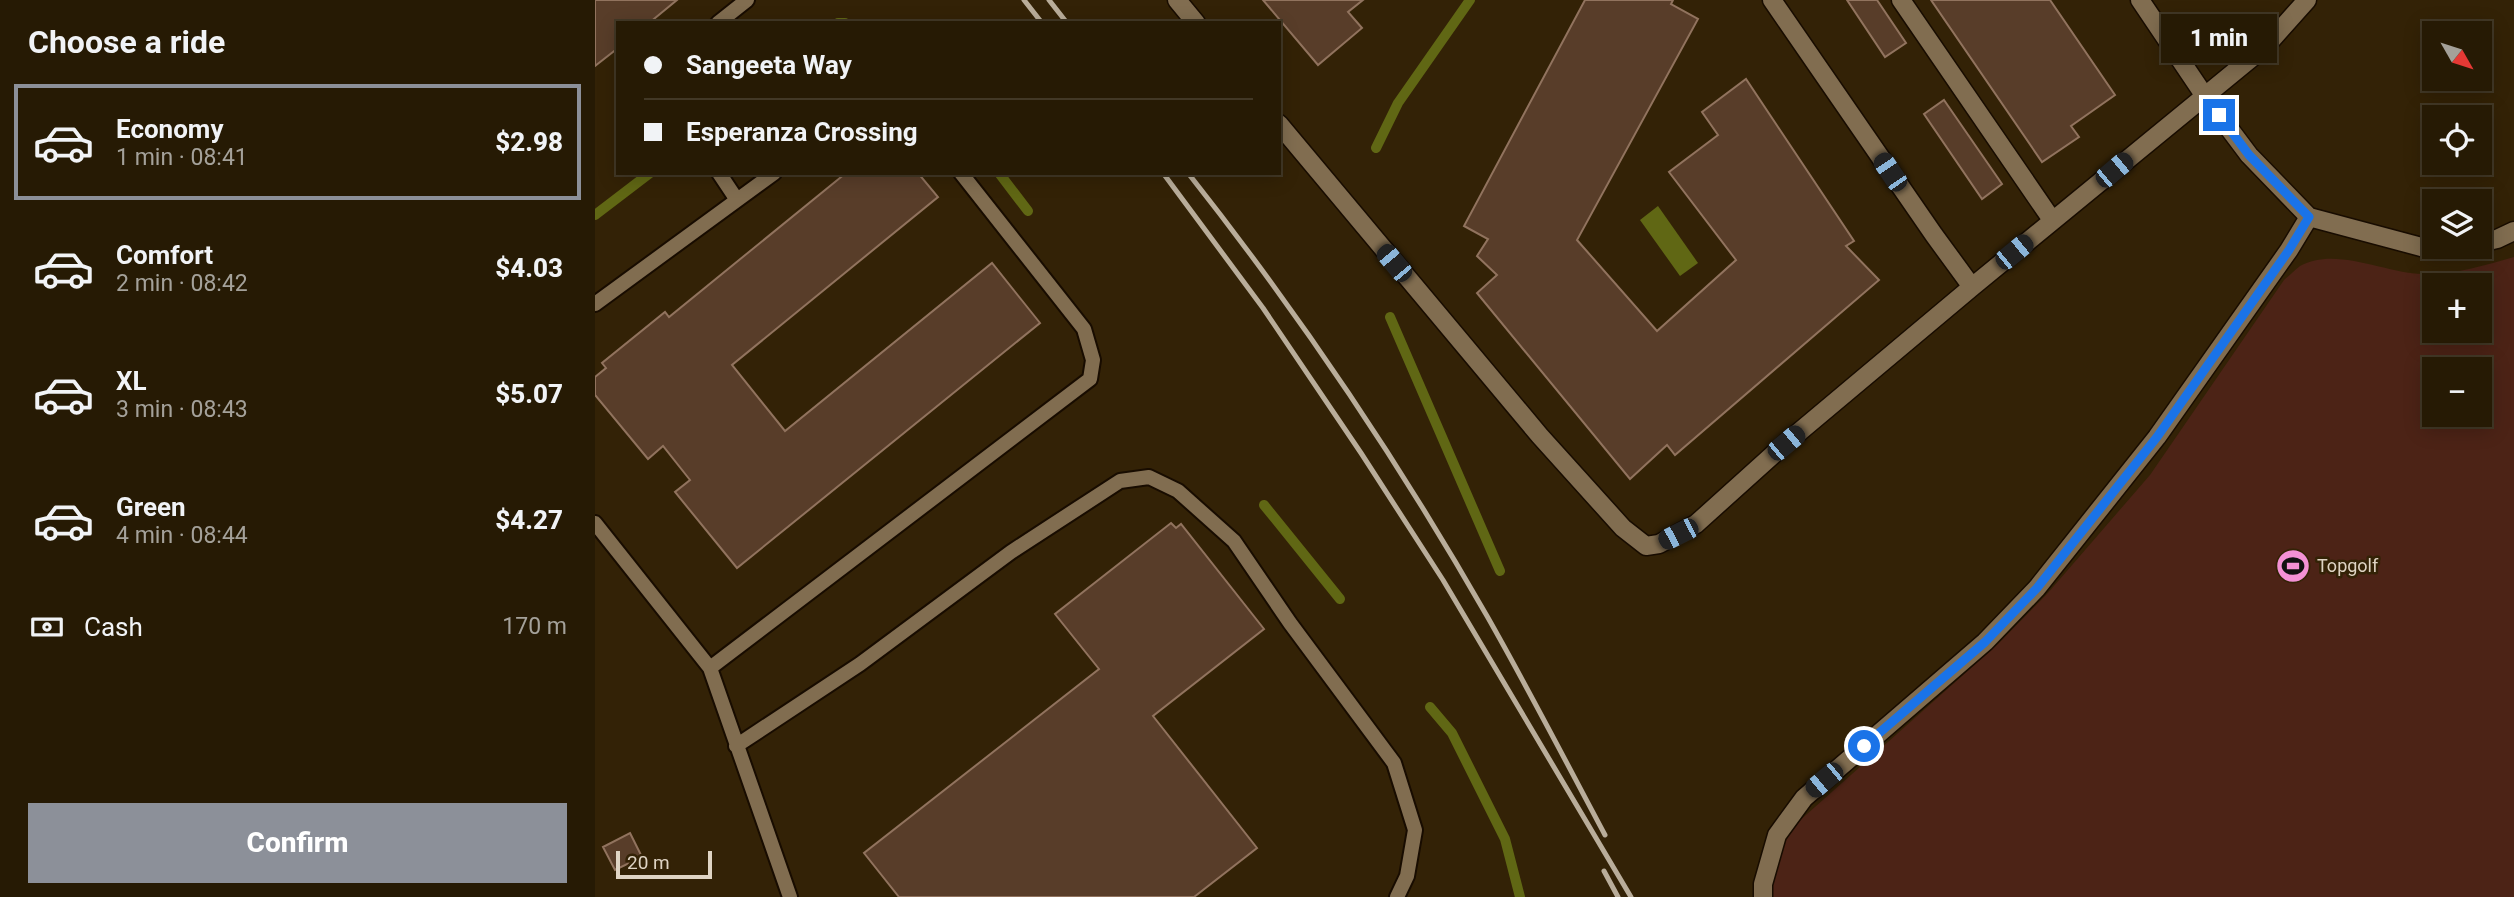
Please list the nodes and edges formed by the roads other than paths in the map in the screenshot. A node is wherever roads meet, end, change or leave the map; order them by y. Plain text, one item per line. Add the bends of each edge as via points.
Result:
1 (747, 0) edge
2 (1177, 0) edge
3 (1772, 0) edge
4 (1901, 0) edge
5 (2140, 0) edge
6 (2307, 0) edge
7 (721, 21) edge
8 (1194, 21) edge
9 (2204, 96) junction
10 (1281, 126) edge
11 (720, 175) edge
12 (771, 175) edge
13 (963, 175) edge
14 (737, 200) junction
15 (2309, 217) junction
16 (2052, 220) junction
17 (2514, 231) edge
18 (2492, 240) edge
19 (2422, 247) edge
20 (1972, 287) junction
21 (595, 304) edge
22 (595, 523) edge
23 (710, 668) junction
24 (736, 746) junction
25 (785, 895) edge
26 (1397, 897) edge
27 (1763, 897) edge

1 - 7 lane
2 - 8 street
3 - 20 street
4 - 16 street
5 - 9 street
6 - 9 street via 2266,46
9 - 15 street via 2249,155
9 - 16 street
10 - 20 street via 1540,436 1623,528 1646,545 1659,544 1696,524
11 - 14 lane
12 - 14 lane
13 - 23 lane via 1084,329 1093,360 1090,379
14 - 21 lane
15 - 19 street
15 - 27 street via 2157,437 2037,588 1985,642 1804,797 1777,835
16 - 20 street
17 - 18 street
22 - 23 lane
23 - 24 lane
24 - 25 lane
24 - 26 lane via 1120,481 1149,477 1178,491 1234,541 1394,763 1415,830 1407,876

